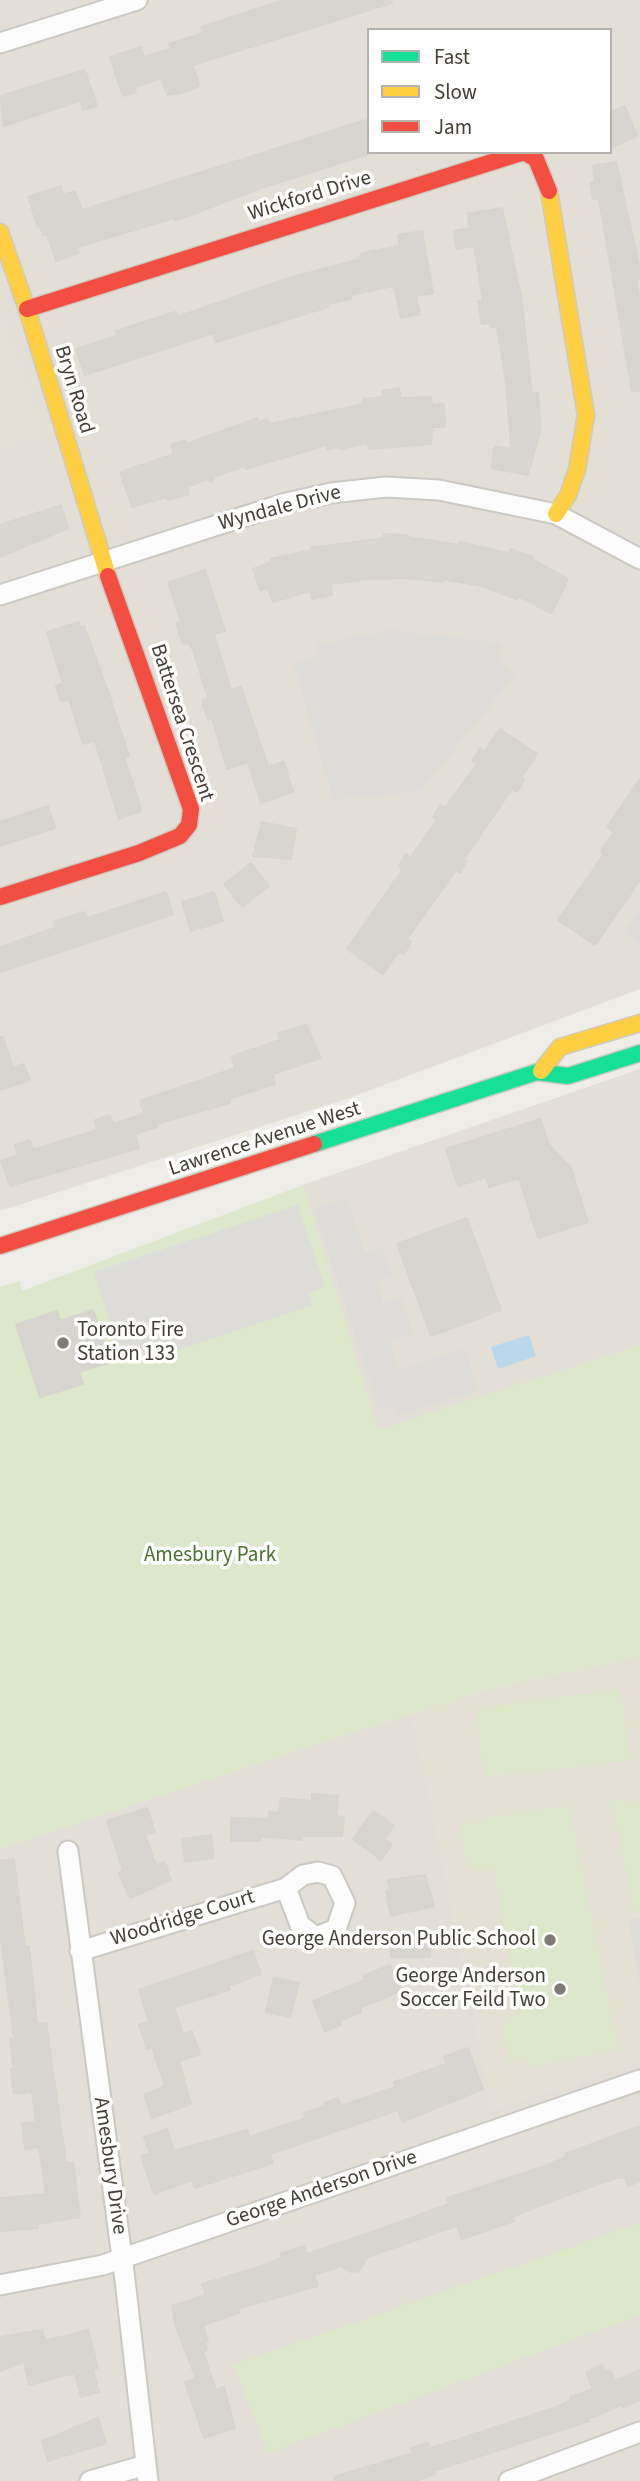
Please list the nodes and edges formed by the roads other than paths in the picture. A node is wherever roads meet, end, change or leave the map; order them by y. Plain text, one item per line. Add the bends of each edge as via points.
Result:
1 (137, 0) edge
2 (0, 43) edge
3 (518, 154) edge
4 (527, 154) edge
5 (0, 232) edge
6 (27, 309) junction
7 (556, 514) junction
8 (640, 559) edge
9 (103, 561) junction
10 (0, 595) edge
11 (0, 897) edge
12 (640, 1023) edge
13 (640, 1053) edge
14 (541, 1071) junction
15 (0, 1246) edge
16 (68, 1851) dead end
17 (286, 1888) dead end
18 (80, 1951) junction
19 (640, 2080) edge
20 (121, 2258) junction
21 (0, 2285) edge
22 (640, 2432) edge
23 (147, 2473) edge
24 (90, 2481) edge
25 (509, 2481) edge

1 - 2 street
3 - 6 street, Wickford Drive
4 - 7 street, Wickford Drive via 536,159 547,181 586,415 578,470
5 - 6 street, Bryn Road
6 - 9 street, Bryn Road
7 - 8 street, Wyndale Drive
7 - 9 street, Wyndale Drive via 439,490 366,488 286,503
9 - 10 street, Wyndale Drive
9 - 11 street, Battersea Crescent via 175,757 191,809 189,825 180,836 161,845
12 - 14 street, Lawrence Avenue West via 560,1047
13 - 14 street, Lawrence Avenue West via 568,1076
14 - 15 street, Lawrence Avenue West
16 - 18 street, Amesbury Drive
17 - 18 street, Woodridge Court
18 - 20 street, Amesbury Drive
19 - 20 street, George Anderson Drive
20 - 21 street, George Anderson Drive
20 - 23 street, Amesbury Drive
22 - 25 street
23 - 24 street

